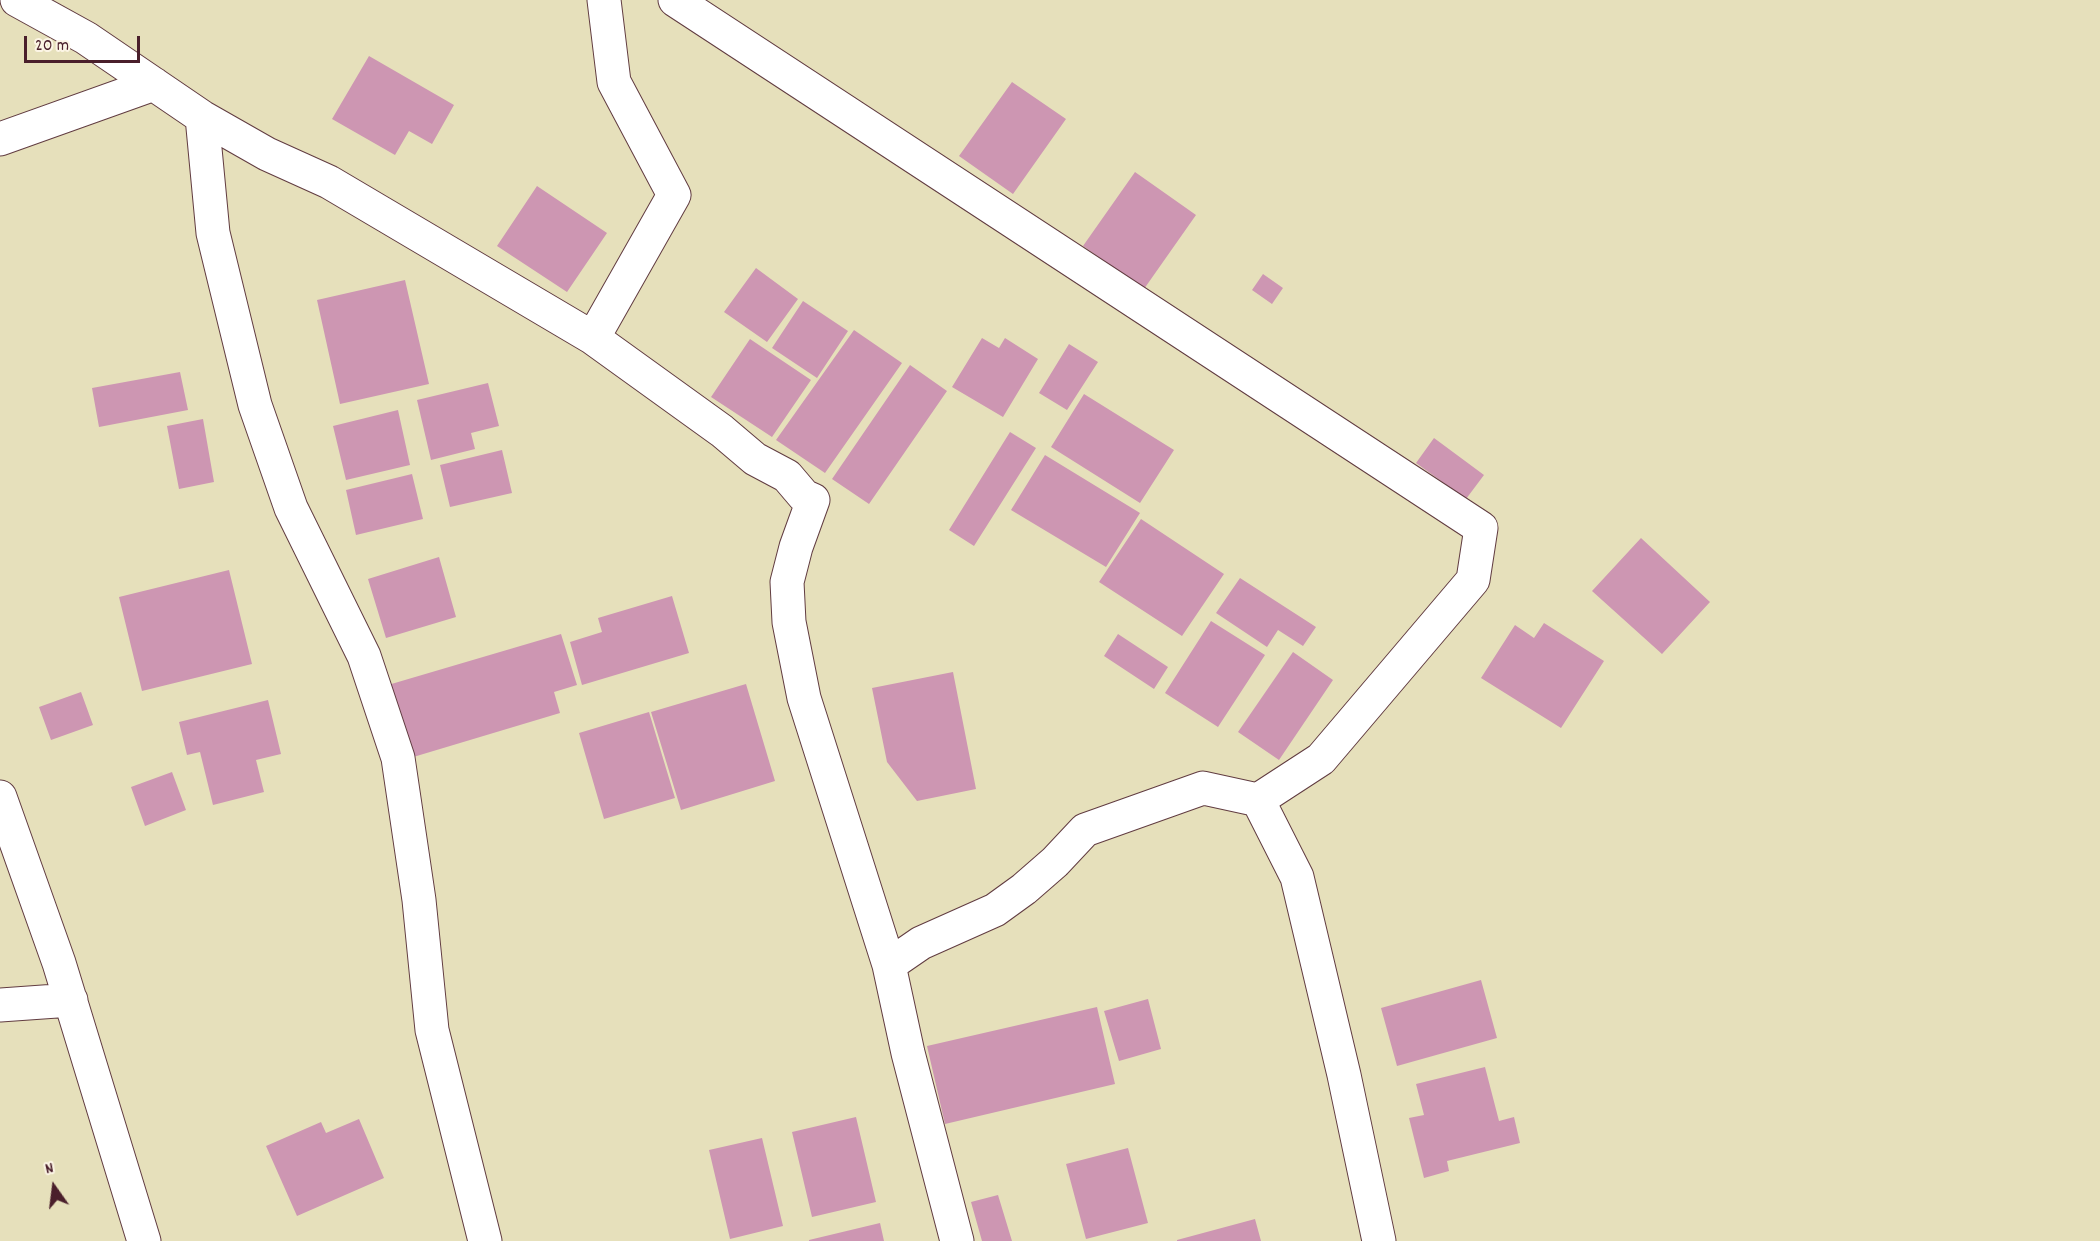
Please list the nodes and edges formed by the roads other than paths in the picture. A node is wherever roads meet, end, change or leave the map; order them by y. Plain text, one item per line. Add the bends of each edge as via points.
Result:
1 (16, 0) edge
2 (604, 0) edge
3 (675, 0) edge
4 (154, 84) junction
5 (202, 117) junction
6 (0, 139) edge
7 (593, 338) junction
8 (0, 797) edge
9 (1258, 800) junction
10 (889, 965) junction
11 (71, 1000) junction
12 (0, 1005) edge
13 (144, 1241) edge
14 (485, 1241) edge
15 (957, 1241) edge
16 (1379, 1241) edge

1 - 4 street via 86,38
2 - 7 street via 614,82 674,195
3 - 9 street via 1481,528 1473,580 1321,759
4 - 5 street
4 - 6 street
5 - 7 street via 267,154 329,182
5 - 14 street via 213,233 255,405 291,508 364,656 398,758 419,900 432,1030
7 - 10 street via 755,459 787,476 804,496 813,500 787,582 789,622 804,698
8 - 11 street
9 - 10 street via 1203,788 1084,831 995,910 921,944
9 - 16 street via 1297,877
10 - 15 street
11 - 12 street
11 - 13 street

